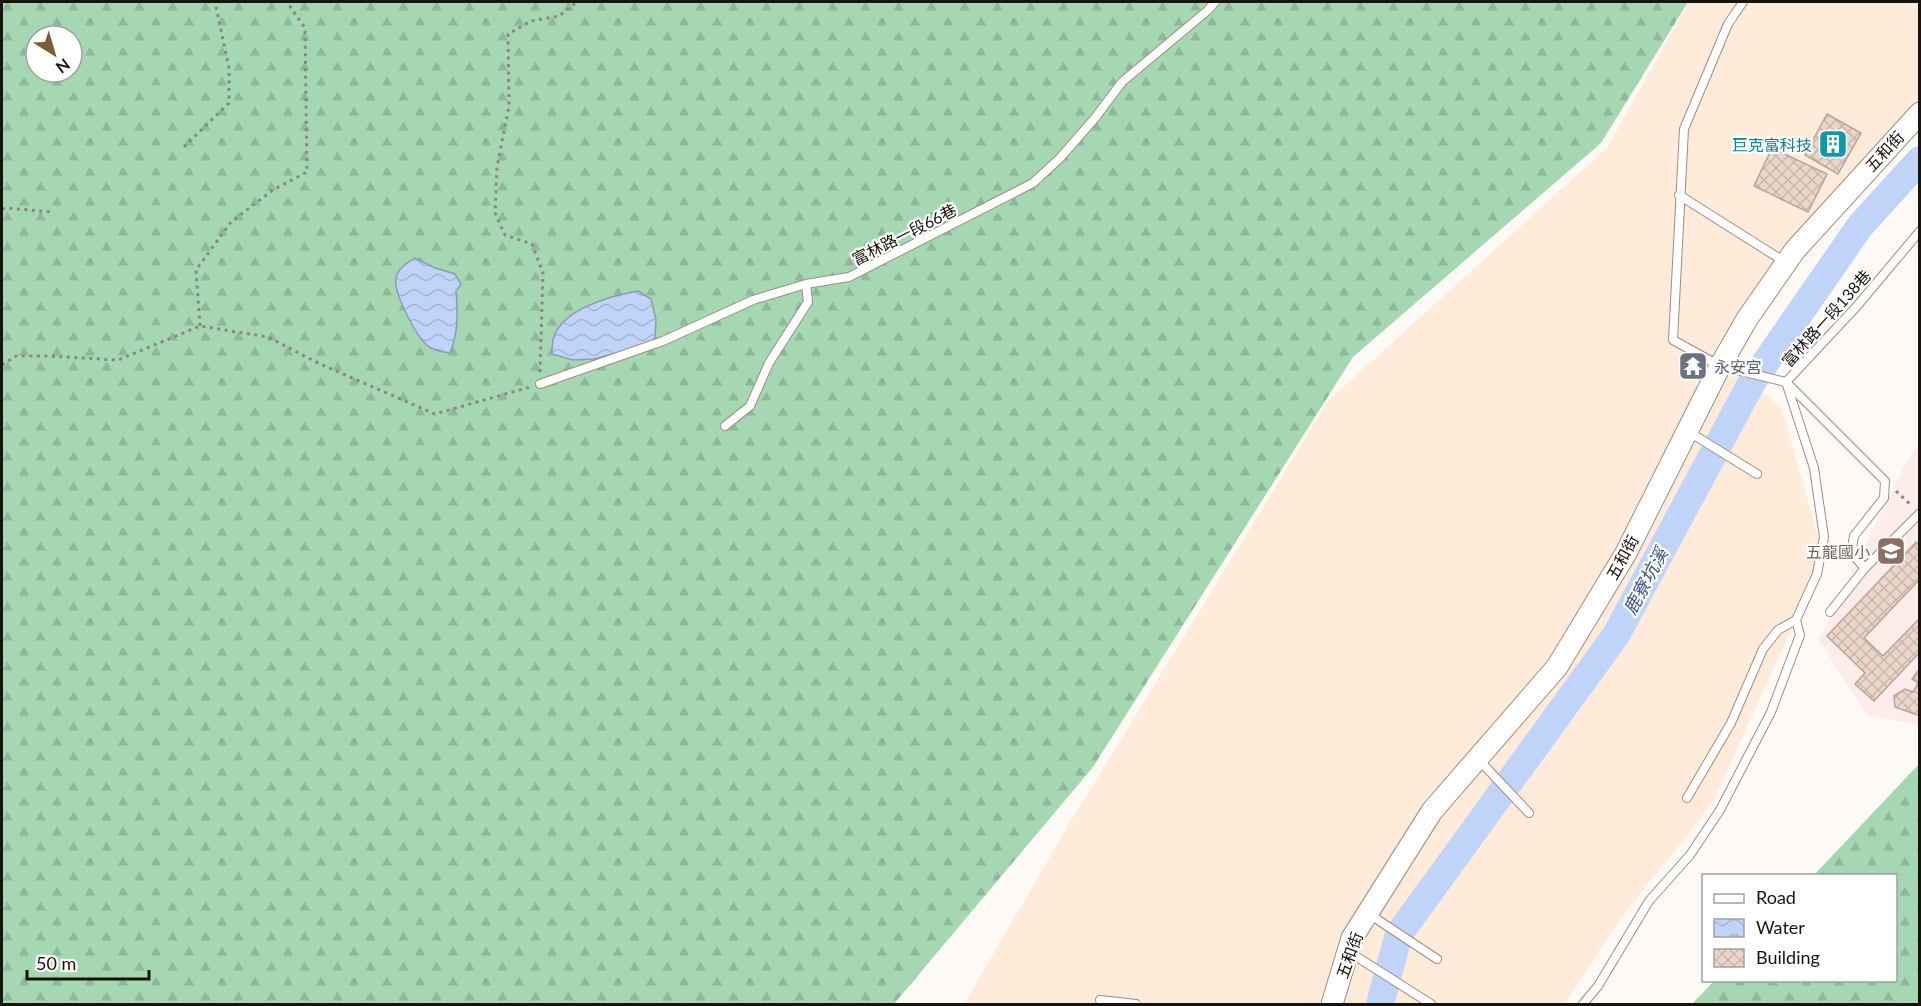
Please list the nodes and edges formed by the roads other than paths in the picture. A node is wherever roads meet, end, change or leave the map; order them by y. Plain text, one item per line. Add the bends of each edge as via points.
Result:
1 (1215, 2) edge
2 (1743, 2) edge
3 (1920, 113) edge
4 (1679, 195) junction
5 (1920, 231) edge
6 (1786, 263) junction
7 (806, 284) junction
8 (1720, 366) junction
9 (1786, 382) junction
10 (540, 384) road end
11 (725, 426) dead end
12 (1688, 431) junction
13 (1757, 474) dead end
14 (1919, 513) edge
15 (1865, 568) junction
16 (1830, 612) dead end
17 (1796, 620) junction
18 (1478, 758) junction
19 (1687, 798) dead end
20 (1529, 813) dead end
21 (1367, 913) junction
22 (1349, 952) dead end
23 (1437, 959) dead end
24 (1100, 1000) dead end
25 (1429, 1003) edge
26 (1136, 1005) edge
27 (1332, 1005) edge
28 (1583, 1005) edge

1 - 7 lane, 富林路一段66巷 via 1122,82 1060,158 1033,183 849,277
2 - 4 lane via 1728,24 1684,129
3 - 6 street, 五和街
4 - 6 lane
4 - 8 lane via 1673,340
5 - 9 lane, 富林路一段138巷
6 - 8 street, 五和街
7 - 10 lane, 富林路一段66巷 via 753,300 663,341
7 - 11 lane via 808,302 769,363 750,406
8 - 9 lane
8 - 12 street, 五和街
9 - 15 lane via 1886,481 1884,498 1854,536 1851,553
9 - 17 lane, 富林路一段138巷 via 1814,468 1824,537 1817,574
12 - 13 lane
12 - 18 street, 五和街 via 1626,553 1557,667
14 - 15 lane
15 - 16 lane
17 - 19 lane via 1778,630 1763,649 1731,723
17 - 28 lane via 1800,634 1771,712 1720,810 1690,855 1649,901
18 - 20 lane
18 - 21 street, 五和街 via 1432,811
21 - 23 lane
21 - 27 street, 五和街 via 1352,938
22 - 25 lane
24 - 26 lane

